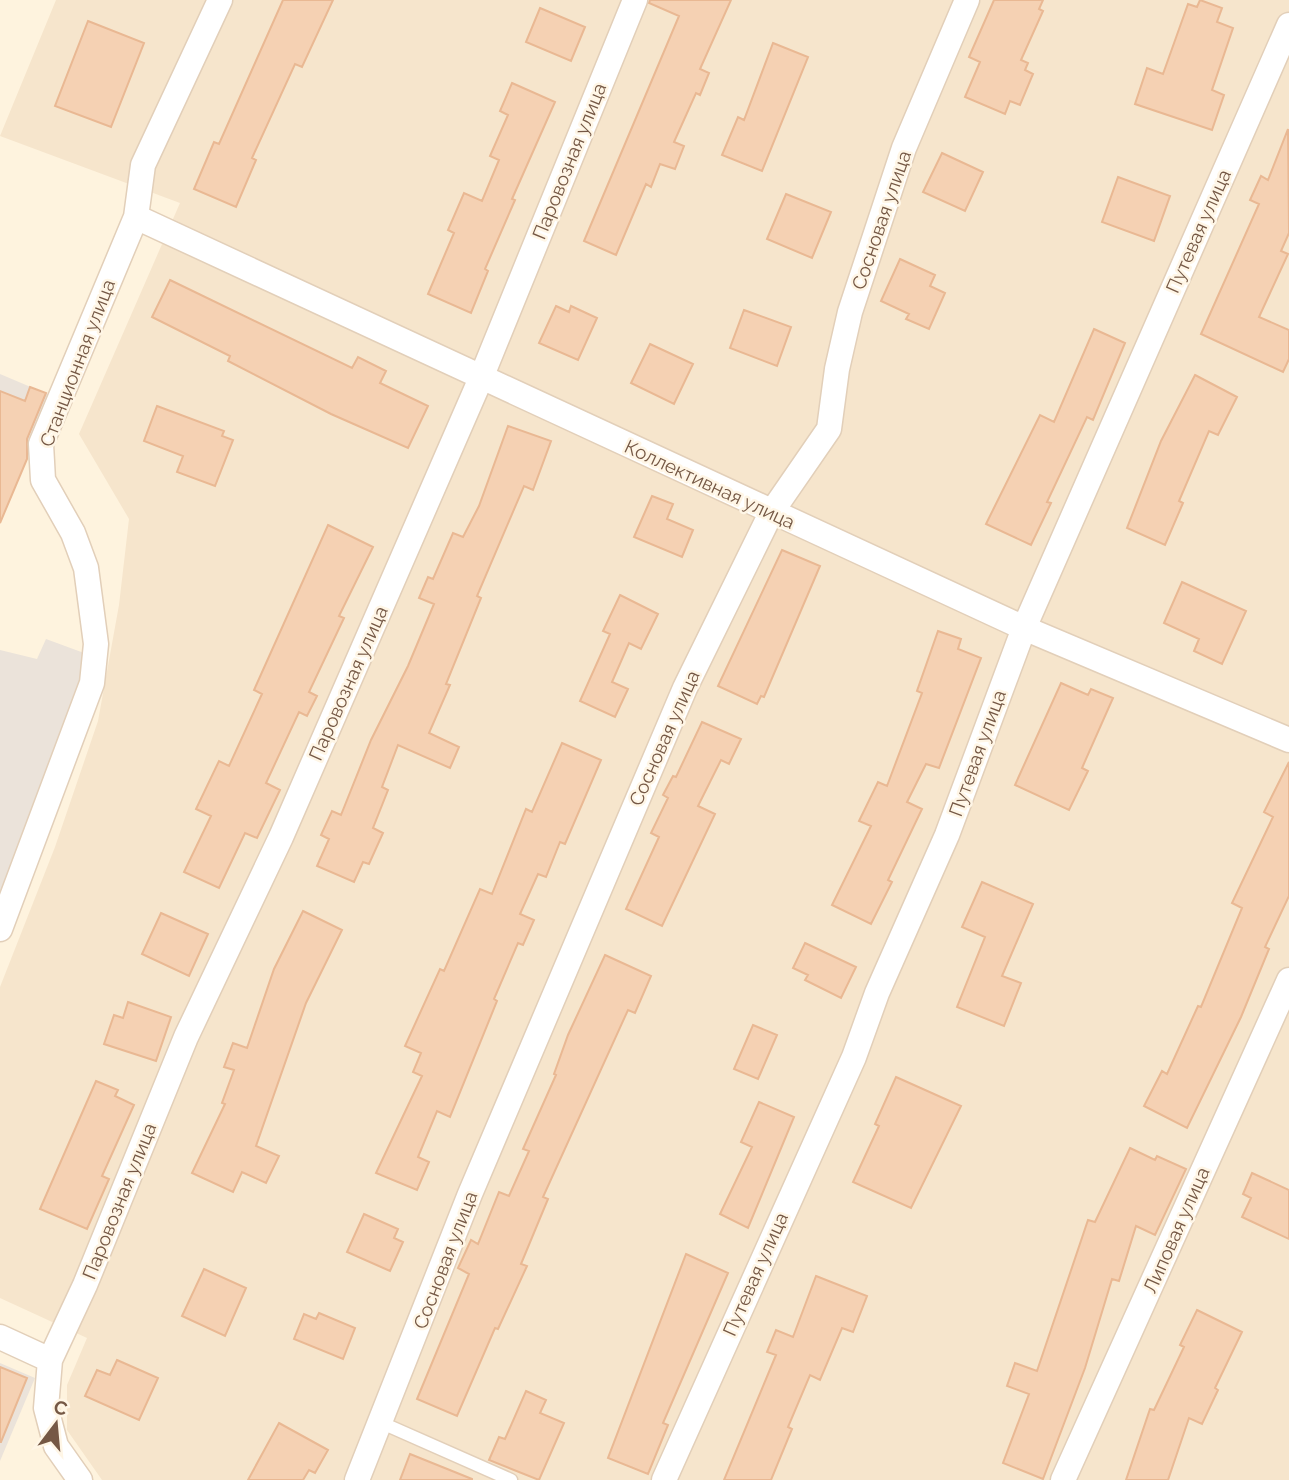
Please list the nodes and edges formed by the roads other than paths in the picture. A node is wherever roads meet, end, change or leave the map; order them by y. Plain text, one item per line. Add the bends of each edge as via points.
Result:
1 (220, 0) edge
2 (635, 0) edge
3 (967, 0) edge
4 (1289, 25) edge
5 (136, 217) junction
6 (481, 378) junction
7 (771, 513) junction
8 (1024, 628) junction
9 (1289, 740) edge
10 (0, 929) edge
11 (1289, 979) edge
12 (0, 1336) edge
13 (50, 1360) junction
14 (382, 1423) junction
15 (80, 1480) edge
16 (357, 1480) edge
17 (511, 1480) edge
18 (664, 1480) edge
19 (1063, 1480) edge

1 - 5 street, Станционная улица via 143,165
2 - 6 street, Паровозная улица
3 - 7 street, Сосновая улица via 905,148 850,312 836,369 829,429
4 - 8 street, Путевая улица
5 - 6 street, Коллективная улица
5 - 10 street, Станционная улица via 41,444 43,480 73,533 86,568 96,644 92,683
6 - 7 street, Коллективная улица
6 - 13 street, Паровозная улица via 281,838 186,1037
7 - 8 street, Коллективная улица
7 - 14 street, Сосновая улица via 685,688 621,835 470,1194
8 - 9 street, Коллективная улица
8 - 18 street, Путевая улица via 947,835
11 - 19 street, Липовая улица
12 - 13 street
13 - 15 street via 46,1408 56,1446
14 - 16 street, Сосновая улица
14 - 17 lane

